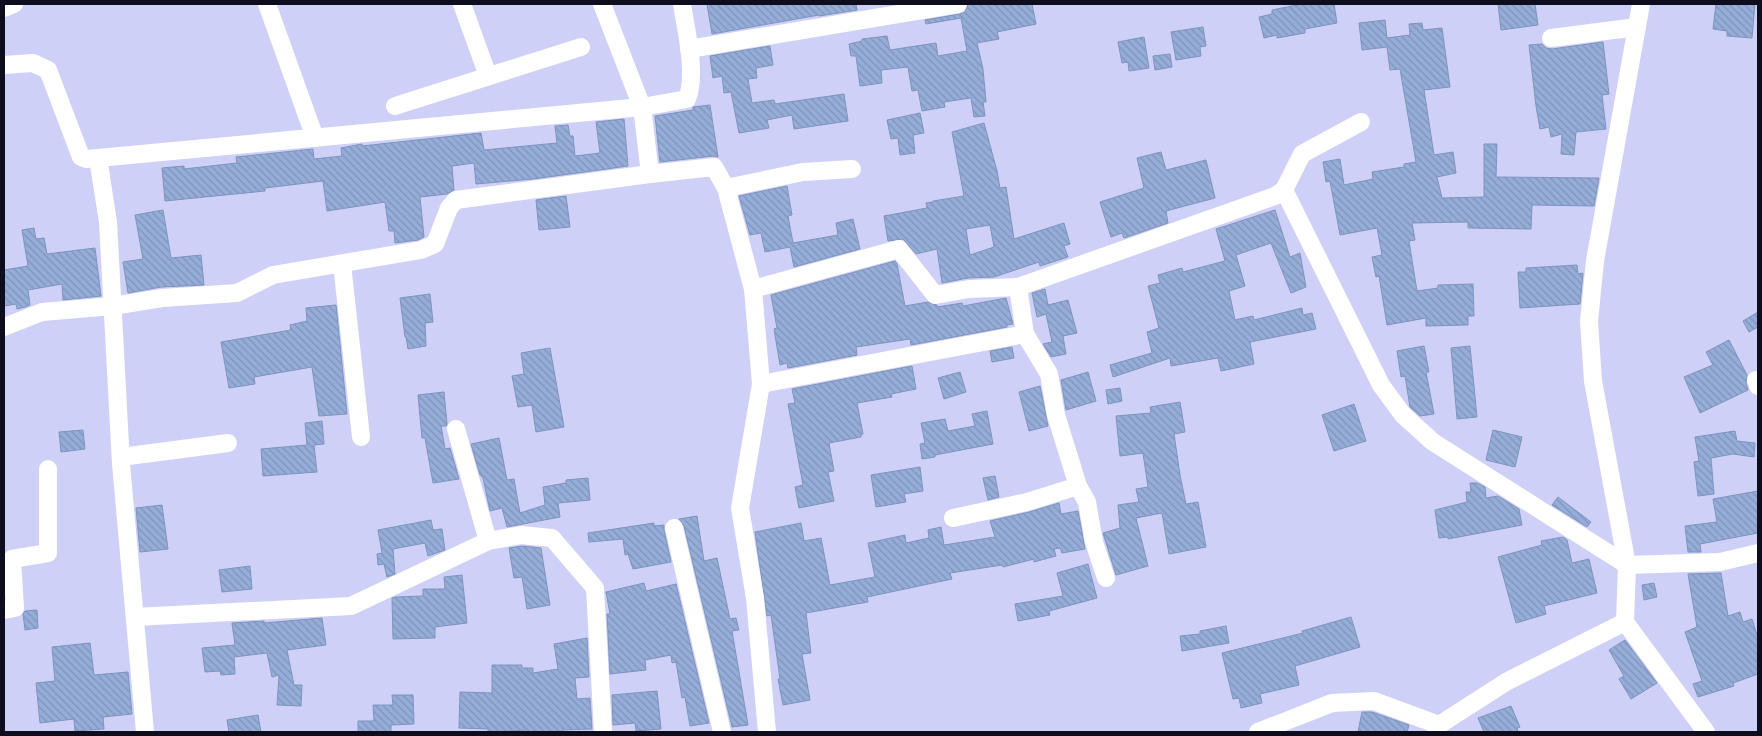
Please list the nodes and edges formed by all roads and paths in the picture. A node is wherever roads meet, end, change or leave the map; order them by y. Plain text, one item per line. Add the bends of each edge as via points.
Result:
1 (14, 4) edge
2 (267, 4) edge
3 (462, 4) edge
4 (602, 4) edge
5 (682, 4) edge
6 (958, 4) edge
7 (1642, 4) edge
8 (4, 8) edge
9 (1637, 27) junction
10 (1551, 38) dead end
11 (581, 47) dead end
12 (689, 49) junction
13 (4, 66) edge
14 (488, 76) junction
15 (395, 106) dead end
16 (642, 107) junction
17 (1361, 122) dead end
18 (315, 138) junction
19 (98, 158) junction
20 (852, 169) dead end
21 (650, 174) junction
22 (726, 188) junction
23 (1284, 190) junction
24 (342, 264) junction
25 (1018, 287) junction
26 (753, 289) junction
27 (113, 306) junction
28 (4, 327) edge
29 (1025, 334) junction
30 (761, 384) junction
31 (456, 429) dead end
32 (361, 437) dead end
33 (228, 443) dead end
34 (121, 457) junction
35 (48, 469) dead end
36 (1078, 486) junction
37 (953, 518) dead end
38 (674, 528) dead end
39 (488, 541) junction
40 (1758, 553) edge
41 (1627, 565) junction
42 (1106, 578) dead end
43 (4, 610) edge
44 (135, 618) junction
45 (1624, 622) junction
46 (1438, 729) edge
47 (145, 732) edge
48 (603, 732) edge
49 (722, 732) edge
50 (767, 732) edge
51 (1258, 732) edge
52 (1706, 732) edge

1 - 8 street
2 - 18 street
3 - 14 street
4 - 16 street
5 - 12 street
6 - 12 street
7 - 9 street
9 - 10 street
9 - 41 street via 1595,261 1589,321 1593,381
11 - 14 street
12 - 16 street via 691,89 687,99
13 - 19 street via 33,63 48,70 81,157
14 - 15 street
16 - 18 street
16 - 21 street
17 - 23 street via 1302,154
18 - 19 street
19 - 27 street via 108,222
20 - 22 street via 804,172
21 - 22 street via 714,167
21 - 24 street via 456,200 435,244 421,250
22 - 26 street
23 - 25 street via 1275,196
23 - 41 street via 1381,385 1403,415 1433,442
24 - 27 street via 273,276 237,293 162,298
24 - 32 street
25 - 26 street via 969,288 935,295 899,250
25 - 29 street
26 - 30 street
27 - 28 street via 42,312
27 - 34 street
29 - 30 street
29 - 36 street via 1049,374 1056,415
30 - 50 street via 740,508 755,598
31 - 39 street
33 - 34 street
34 - 44 street
35 - 43 street via 48,553 12,559 15,608
36 - 37 street via 1027,502
36 - 42 street via 1087,502 1094,542
38 - 49 street
39 - 44 street via 351,606
39 - 48 street via 521,535 552,538 595,588
40 - 41 street via 1720,562
41 - 45 street
44 - 47 street
45 - 46 street via 1506,682
45 - 52 street
46 - 51 street via 1374,701 1332,703

